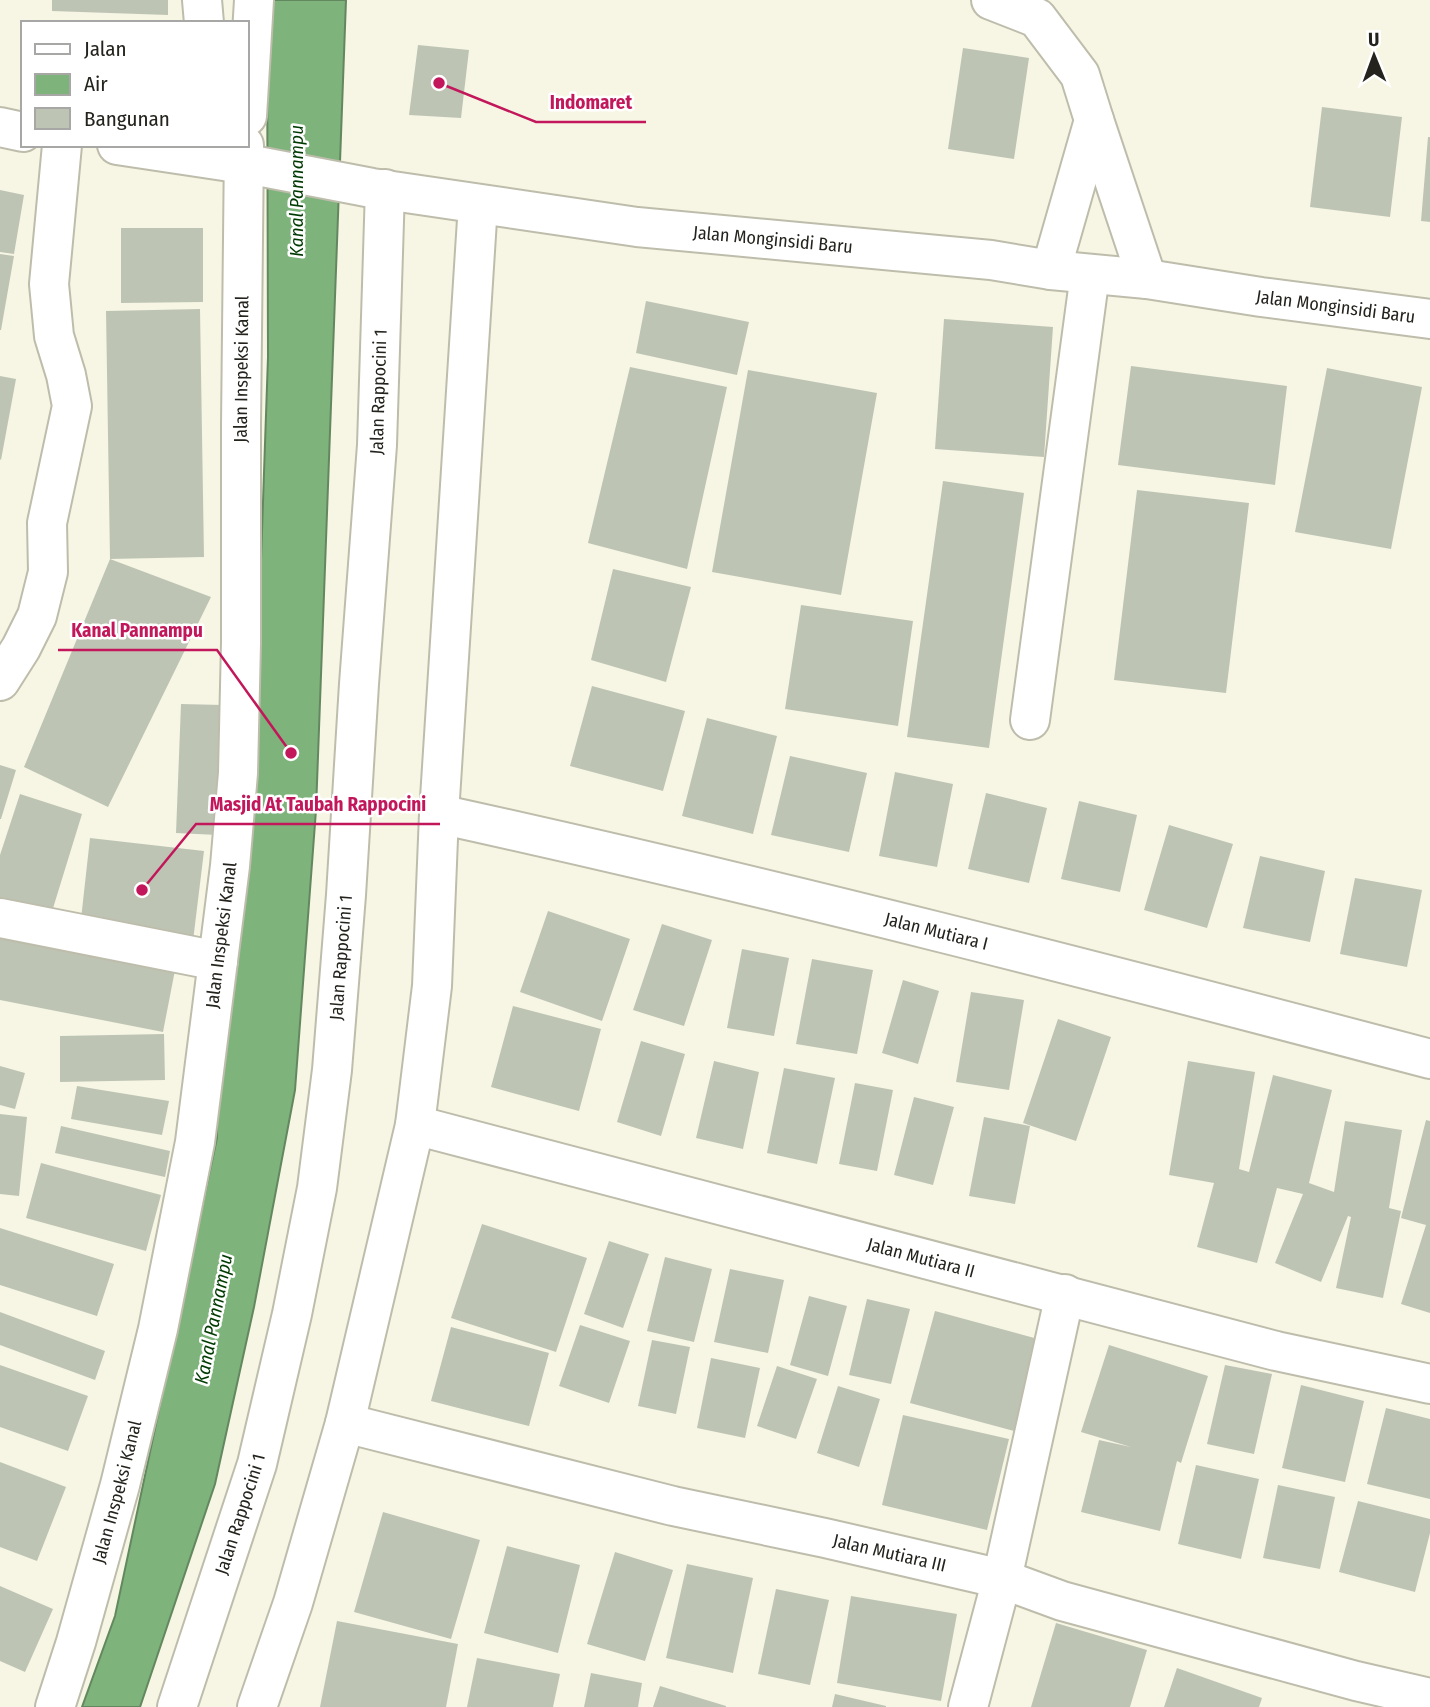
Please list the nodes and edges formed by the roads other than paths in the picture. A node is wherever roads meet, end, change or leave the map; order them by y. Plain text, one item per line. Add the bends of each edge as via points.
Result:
1 (202, 0) edge
2 (254, 0) edge
3 (991, 0) edge
4 (204, 21) edge
5 (248, 99) edge
6 (1094, 120) junction
7 (0, 127) edge
8 (21, 132) edge
9 (62, 147) edge
10 (137, 147) edge
11 (248, 158) edge
12 (379, 188) junction
13 (478, 204) junction
14 (1051, 270) junction
15 (1090, 274) junction
16 (1147, 279) junction
17 (1430, 319) edge
18 (0, 681) edge
19 (1030, 720) dead end
20 (439, 814) junction
21 (0, 918) edge
22 (218, 961) junction
23 (1430, 1059) edge
24 (415, 1125) junction
25 (1065, 1294) junction
26 (1430, 1384) edge
27 (345, 1423) junction
28 (1002, 1579) junction
29 (1430, 1698) edge
30 (260, 1706) edge
31 (55, 1707) edge
32 (177, 1707) edge
33 (968, 1707) edge

1 - 4 street
2 - 5 street
3 - 6 street via 1037,18 1080,75
6 - 14 street
6 - 16 street
7 - 8 street
9 - 18 street via 49,284 54,336 72,406 47,523 48,572 37,616
10 - 11 street, Jalan Monginsidi Baru
11 - 12 street, Jalan Monginsidi Baru
11 - 22 street, Jalan Inspeksi Kanal via 238,774
12 - 13 street, Jalan Monginsidi Baru
12 - 32 street, Jalan Rappocini 1 via 377,445 332,1070 317,1188 257,1464
13 - 14 street, Jalan Monginsidi Baru via 637,227 990,260
13 - 20 street
14 - 15 street, Jalan Monginsidi Baru
15 - 16 street, Jalan Monginsidi Baru
15 - 19 street
16 - 17 street, Jalan Monginsidi Baru
20 - 23 street, Jalan Mutiara I via 1010,948
20 - 24 street via 432,986
21 - 22 street
22 - 31 street, Jalan Inspeksi Kanal via 195,1142 158,1329 120,1485
24 - 25 street, Jalan Mutiara II
24 - 27 street
25 - 26 street, Jalan Mutiara II via 1276,1351
25 - 28 street
27 - 28 street, Jalan Mutiara III via 673,1506
27 - 30 street
28 - 29 street, Jalan Mutiara III via 1062,1601
28 - 33 street

